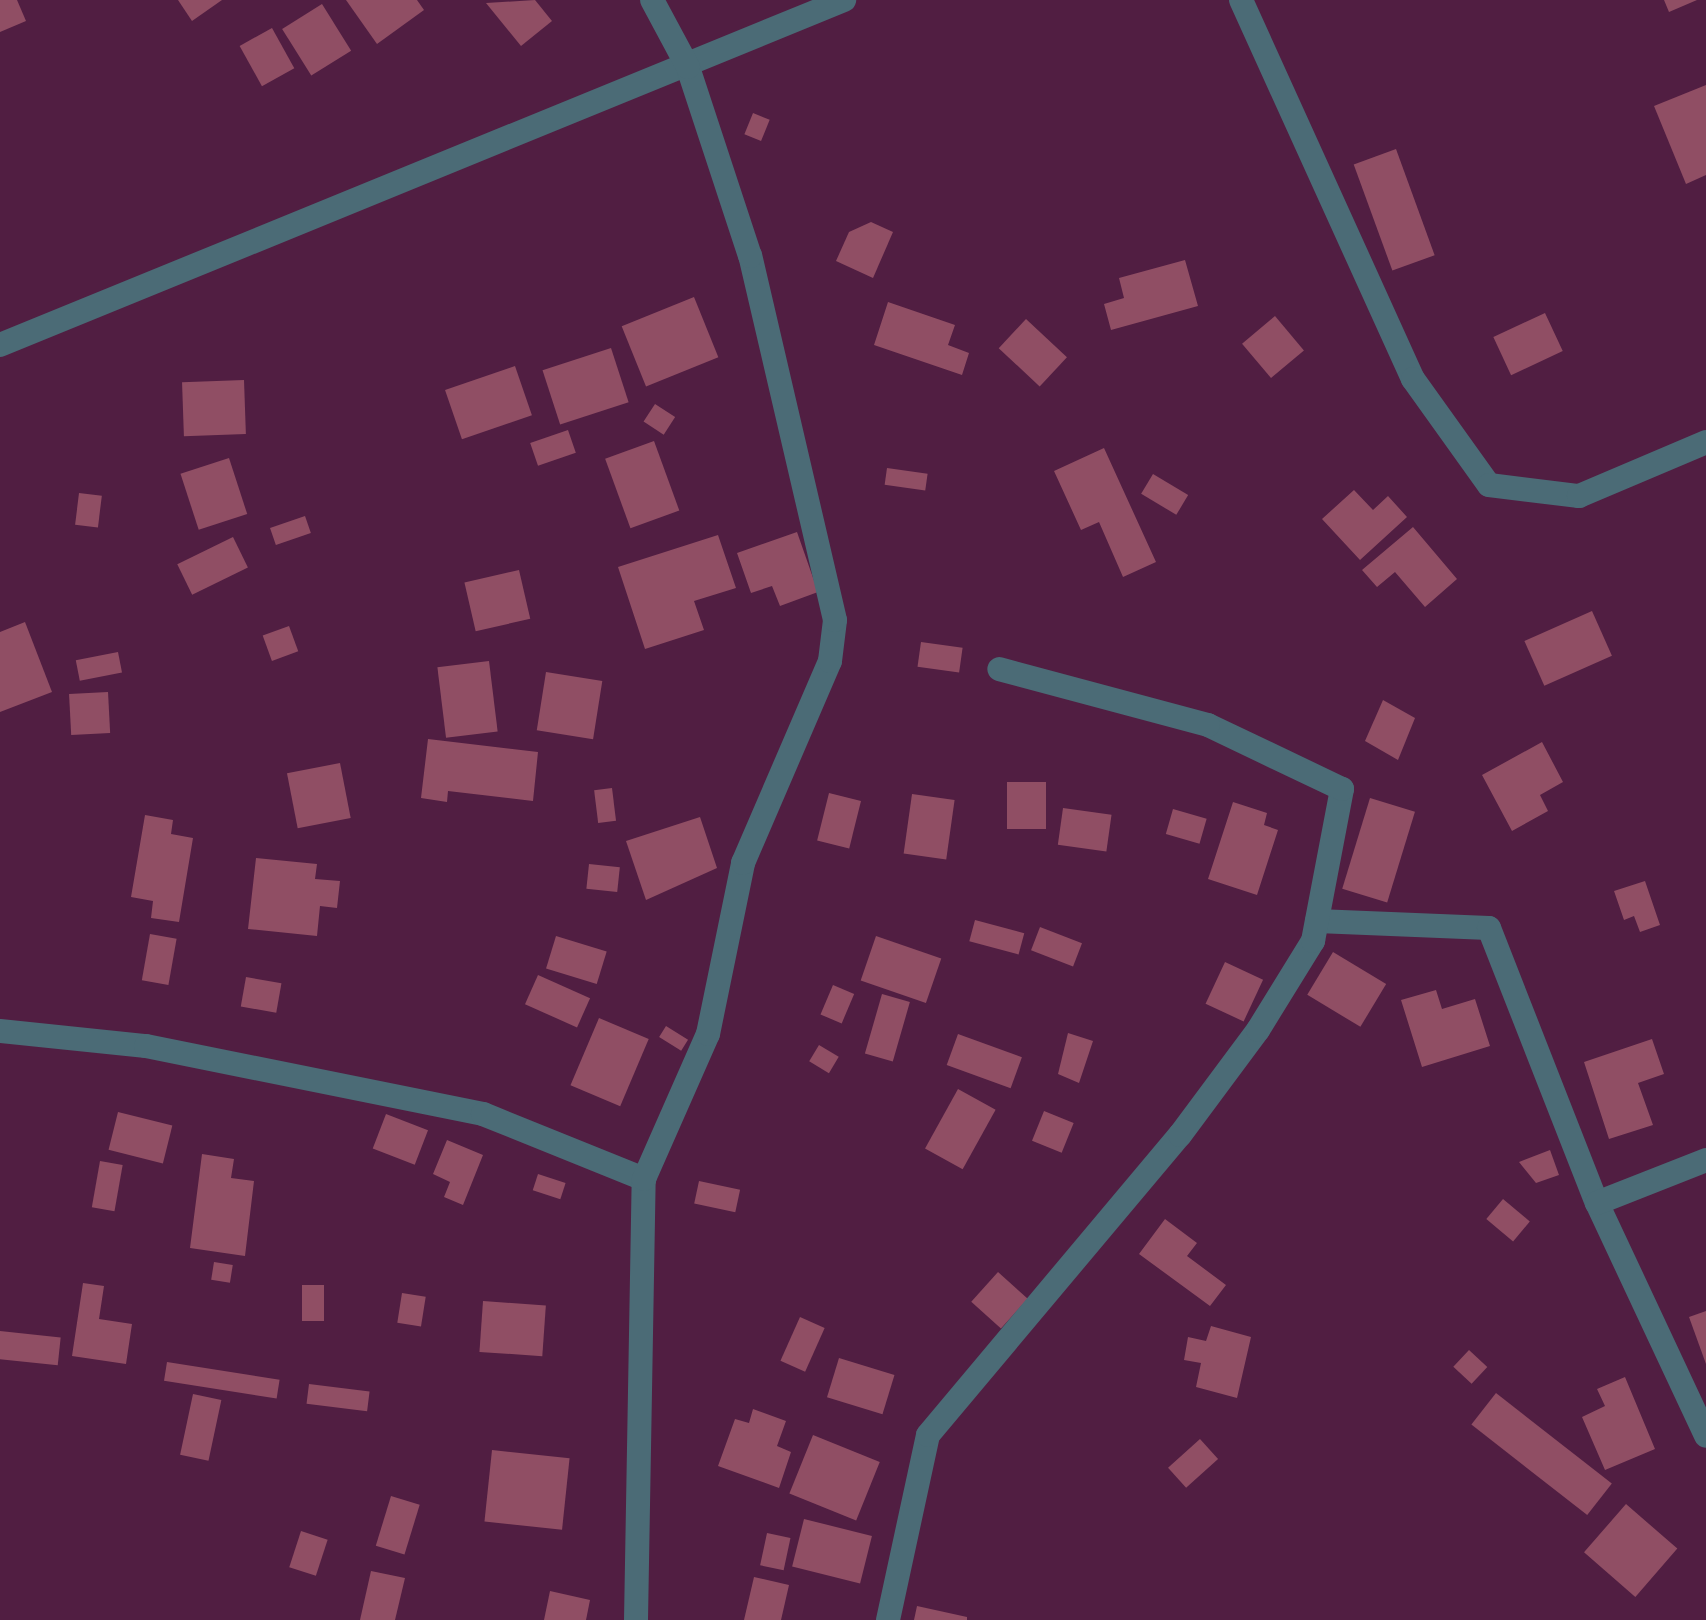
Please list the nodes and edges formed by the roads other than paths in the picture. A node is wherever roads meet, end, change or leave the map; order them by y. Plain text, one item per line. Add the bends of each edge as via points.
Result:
1 (652, 0) edge
2 (844, 0) edge
3 (1241, 0) edge
4 (688, 67) junction
5 (0, 345) edge
6 (1706, 442) edge
7 (999, 669) dead end
8 (1317, 921) junction
9 (0, 1031) edge
10 (1706, 1160) edge
11 (644, 1179) junction
12 (1597, 1203) junction
13 (1706, 1436) edge
14 (636, 1620) edge
15 (888, 1620) edge

1 - 4 street
2 - 4 street
3 - 6 street via 1413,379 1489,485 1579,496
4 - 5 street
4 - 11 street via 750,256 835,620 830,661 743,863 708,1034
7 - 8 street via 1208,725 1342,789
8 - 12 street via 1489,928
8 - 15 street via 1313,941 1258,1030 1180,1135 928,1435
9 - 11 street via 146,1046 483,1114
10 - 12 street
11 - 14 street
12 - 13 street

